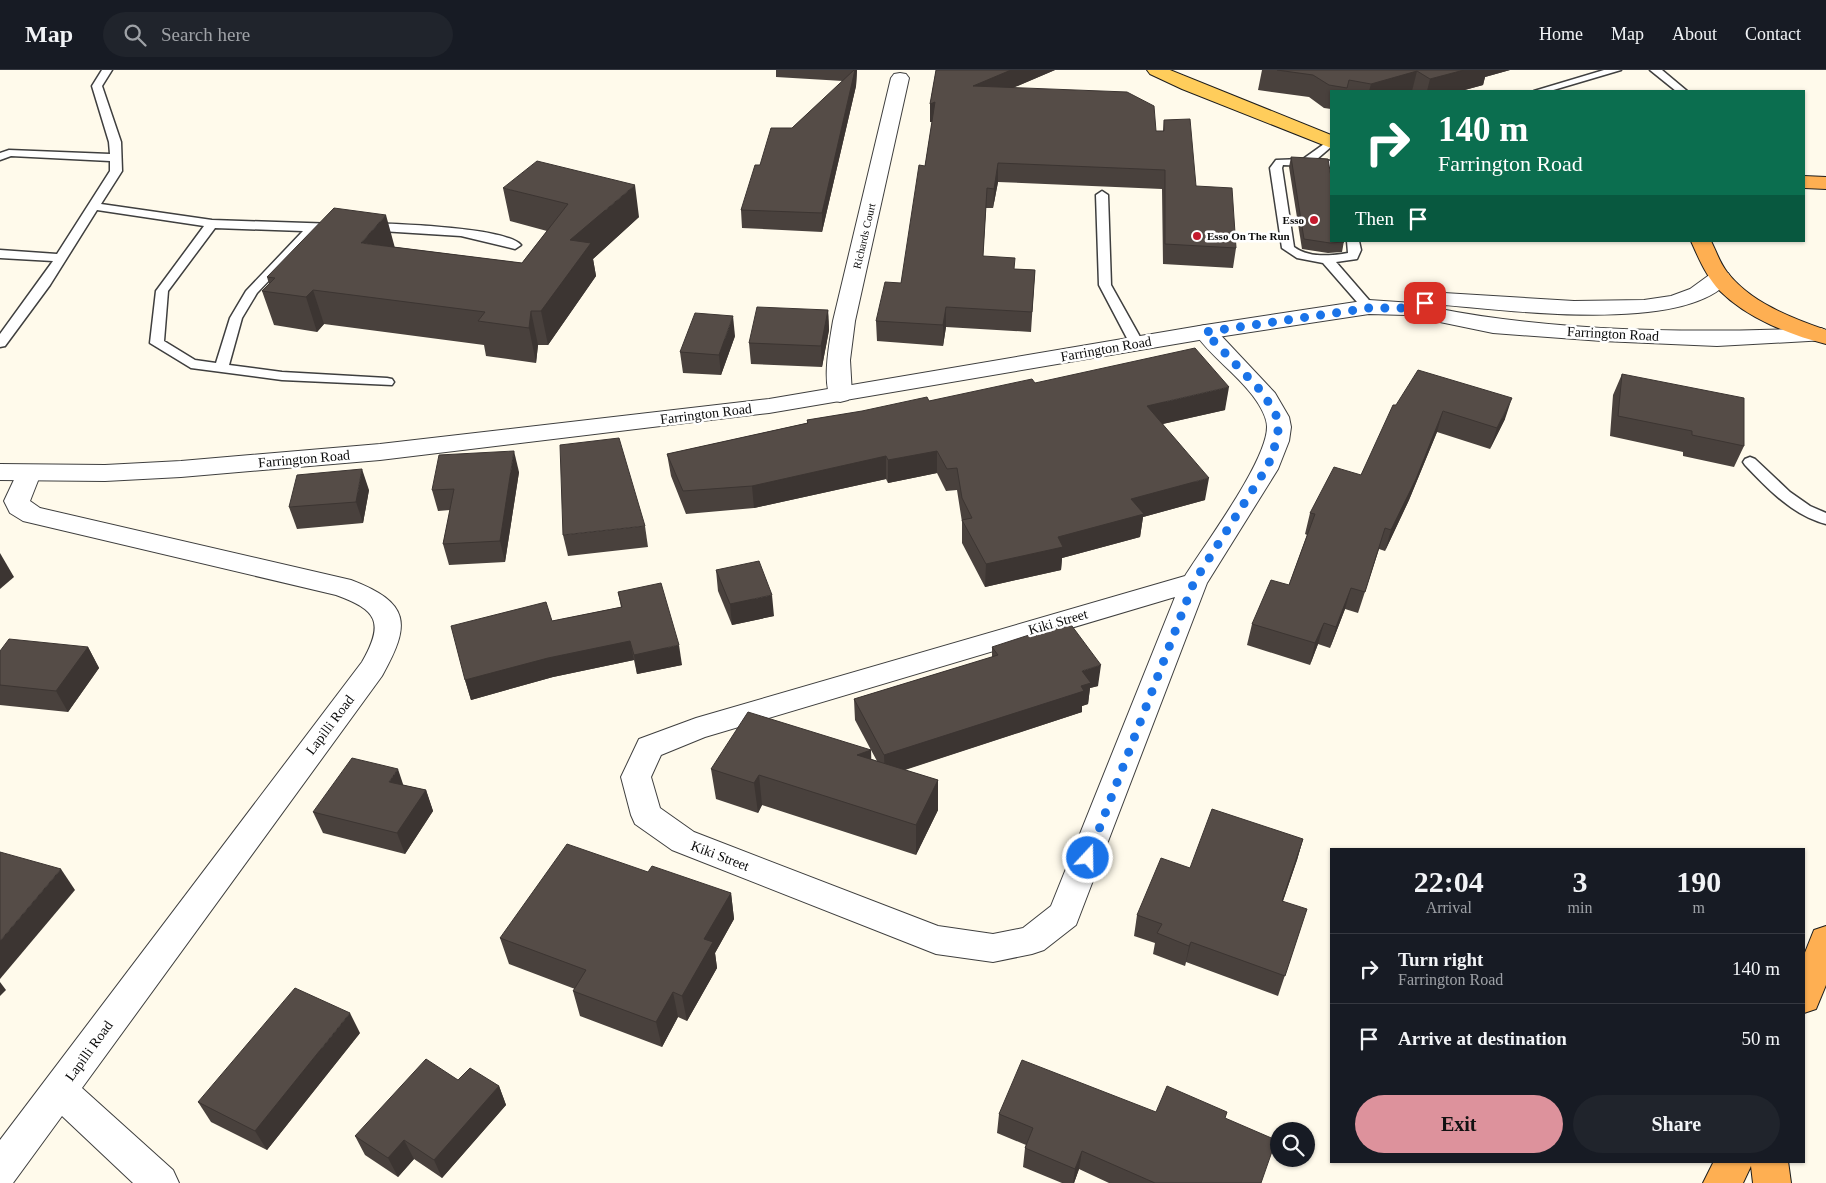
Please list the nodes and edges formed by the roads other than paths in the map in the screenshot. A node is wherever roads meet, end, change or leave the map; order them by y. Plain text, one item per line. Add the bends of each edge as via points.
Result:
1 (107, 70) edge
2 (1156, 70) edge
3 (1616, 70) edge
4 (1655, 70) edge
5 (900, 78) dead end
6 (1543, 90) edge
7 (1681, 90) edge
8 (1224, 98) junction
9 (1330, 124) edge
10 (1330, 142) edge
11 (1330, 143) edge
12 (0, 158) edge
13 (116, 158) junction
14 (1307, 161) junction
15 (1330, 164) edge
16 (1805, 182) edge
17 (1826, 183) edge
18 (1102, 194) dead end
19 (93, 206) junction
20 (212, 224) junction
21 (312, 228) junction
22 (1353, 242) edge
23 (1702, 242) edge
24 (515, 245) dead end
25 (0, 254) edge
26 (60, 258) junction
27 (1326, 258) junction
28 (1720, 278) junction
29 (1369, 308) junction
30 (1406, 308) junction
31 (1205, 332) junction
32 (1823, 336) edge
33 (0, 343) edge
34 (1137, 344) junction
35 (221, 368) junction
36 (387, 382) dead end
37 (840, 395) junction
38 (1750, 462) dead end
39 (0, 472) edge
40 (29, 474) junction
41 (1826, 519) edge
42 (1194, 582) junction
43 (1826, 940) edge
44 (1805, 995) edge
45 (60, 1091) junction
46 (1734, 1163) edge
47 (1768, 1163) edge
48 (0, 1170) edge
49 (160, 1183) edge
50 (1722, 1183) edge
51 (1772, 1183) edge

1 - 13 lane via 96,86 115,142
2 - 8 main road
3 - 6 lane
4 - 7 lane
5 - 37 street, Richards Court via 844,321 839,360
8 - 9 main road
8 - 10 main road
11 - 14 lane
12 - 13 lane via 8,153
13 - 19 lane via 116,171
14 - 15 lane
14 - 27 lane via 1280,162 1276,168 1288,248 1294,254
16 - 17 highway
18 - 34 lane via 1105,285
19 - 20 lane
19 - 26 lane
20 - 21 lane
20 - 35 lane via 162,291 157,343 191,364
21 - 24 lane via 415,227 485,235
21 - 35 lane via 252,291 236,318
22 - 27 lane via 1352,256
23 - 28 highway
25 - 26 lane
26 - 33 lane
27 - 29 lane
28 - 30 street, Farrington Road via 1698,294 1663,304 1606,307 1444,299
28 - 32 highway via 1761,310
29 - 30 street, Farrington Road
29 - 31 street, Farrington Road
30 - 32 street, Farrington Road via 1493,326 1592,333 1717,339
31 - 34 street, Farrington Road
31 - 42 street, Kiki Street via 1263,393 1279,426 1266,469
34 - 37 street, Farrington Road
35 - 36 lane via 282,376
37 - 40 street, Farrington Road via 380,452 181,469
38 - 41 lane via 1788,499
39 - 40 street, Farrington Road
40 - 45 street, Lapilli Road via 17,501 19,507 32,515 342,586 377,602 386,612 389,626 388,638 372,669
42 - 42 street, Kiki Street via 696,729 649,748 636,777 646,815 683,841 936,940 993,948 1032,940 1064,915
43 - 44 highway
45 - 48 street, Lapilli Road
45 - 49 street
46 - 50 highway
47 - 51 highway

